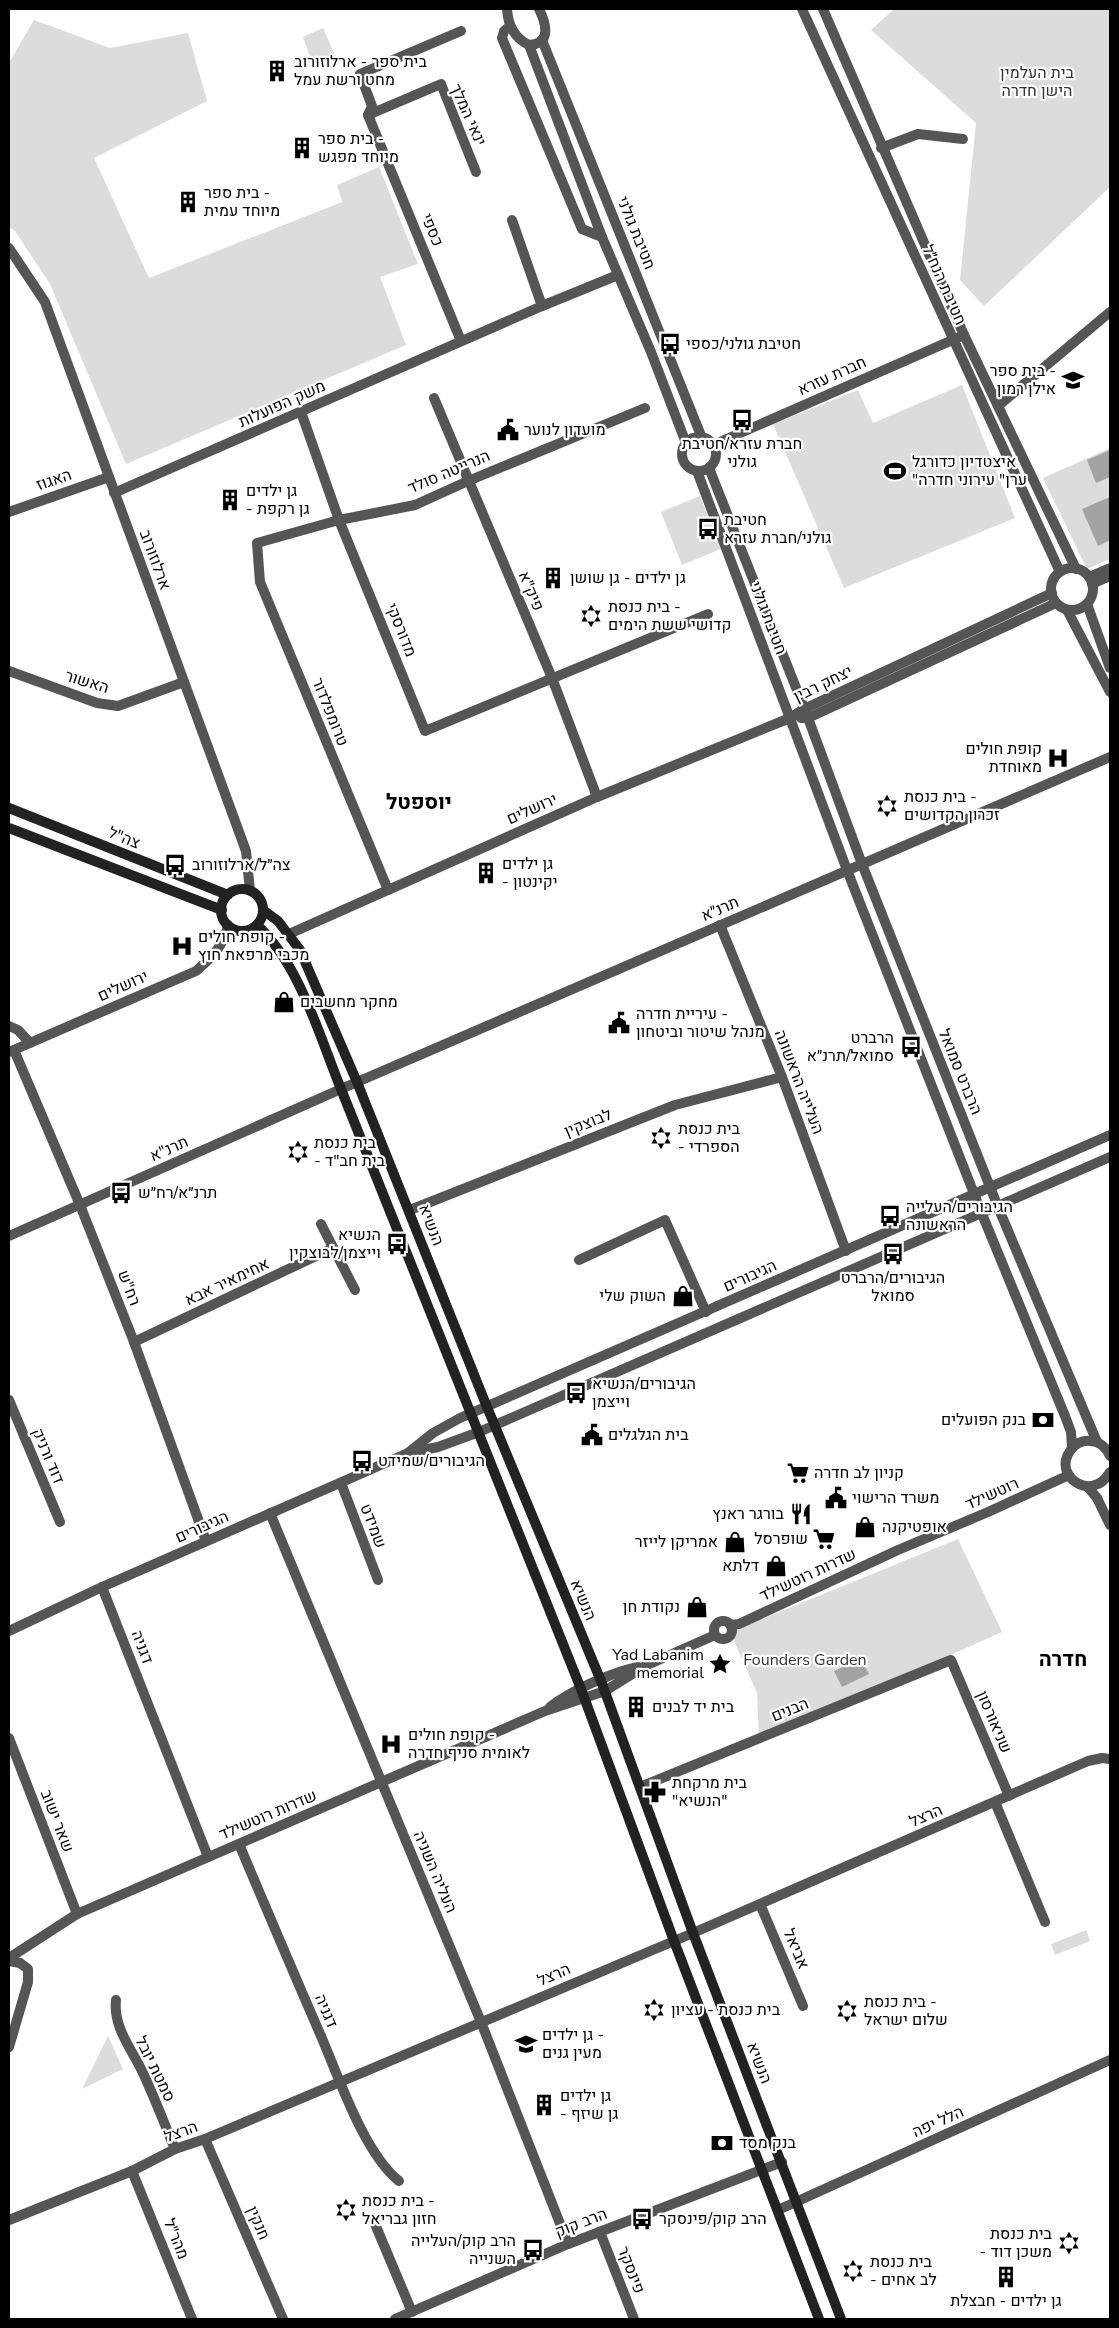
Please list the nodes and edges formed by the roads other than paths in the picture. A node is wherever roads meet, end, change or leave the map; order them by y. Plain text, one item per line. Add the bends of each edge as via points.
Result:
1 (507, 9) edge
2 (539, 9) edge
3 (802, 9) edge
4 (823, 9) edge
5 (510, 26) junction
6 (461, 31) dead end
7 (542, 40) junction
8 (528, 45) junction
9 (368, 115) junction
10 (963, 139) dead end
11 (882, 148) junction
12 (476, 172) dead end
13 (512, 220) dead end
14 (602, 237) junction
15 (9, 248) edge
16 (618, 275) junction
17 (542, 306) junction
18 (1110, 312) edge
19 (964, 336) junction
20 (952, 340) junction
21 (461, 341) junction
22 (434, 398) dead end
23 (998, 406) junction
24 (645, 408) dead end
25 (301, 412) junction
26 (702, 438) junction
27 (686, 443) junction
28 (713, 445) junction
29 (709, 468) junction
30 (697, 472) junction
31 (109, 477) junction
32 (468, 480) junction
33 (114, 493) junction
34 (9, 512) edge
35 (339, 520) junction
36 (257, 543) joint
37 (1110, 568) edge
38 (1076, 569) junction
39 (1060, 572) junction
40 (1110, 576) edge
41 (1091, 580) junction
42 (1054, 598) junction
43 (1087, 604) junction
44 (1067, 610) junction
45 (708, 614) dead end
46 (1110, 668) edge
47 (9, 671) edge
48 (552, 678) junction
49 (184, 682) junction
50 (1110, 692) edge
51 (806, 713) junction
52 (790, 718) junction
53 (1110, 757) edge
54 (597, 797) junction
55 (9, 808) edge
56 (9, 828) edge
57 (862, 864) junction
58 (847, 870) junction
59 (250, 890) junction
60 (388, 890) junction
61 (228, 895) junction
62 (222, 910) junction
63 (263, 910) junction
64 (228, 925) junction
65 (257, 925) junction
66 (720, 925) junction
67 (289, 934) junction
68 (9, 1026) edge
69 (30, 1043) junction
70 (12, 1051) edge
71 (782, 1077) junction
72 (357, 1082) junction
73 (341, 1089) junction
74 (1110, 1135) edge
75 (1110, 1157) edge
76 (990, 1188) junction
77 (974, 1195) junction
78 (80, 1205) junction
79 (998, 1207) junction
80 (410, 1210) junction
81 (982, 1214) junction
82 (321, 1224) dead end
83 (9, 1236) edge
84 (333, 1248) junction
85 (846, 1251) junction
86 (579, 1260) dead end
87 (355, 1290) dead end
88 (706, 1312) junction
89 (134, 1342) junction
90 (9, 1400) edge
91 (486, 1407) junction
92 (471, 1413) junction
93 (494, 1426) junction
94 (479, 1432) junction
95 (1097, 1442) junction
96 (1072, 1448) junction
97 (1110, 1452) edge
98 (408, 1453) junction
99 (1110, 1472) edge
100 (1069, 1475) junction
101 (341, 1483) junction
102 (1088, 1487) junction
103 (270, 1513) junction
104 (60, 1522) dead end
105 (1110, 1525) edge
106 (206, 1541) junction
107 (898, 1550) joint
108 (378, 1580) dead end
109 (102, 1587) junction
110 (9, 1631) edge
111 (951, 1660) joint
112 (603, 1686) junction
113 (583, 1694) junction
114 (9, 1738) edge
115 (1110, 1759) edge
116 (381, 1782) junction
117 (640, 1787) junction
118 (1009, 1796) junction
119 (995, 1802) junction
120 (239, 1844) junction
121 (208, 1857) junction
122 (760, 1904) junction
123 (77, 1914) junction
124 (1045, 1922) dead end
125 (693, 1933) junction
126 (674, 1941) junction
127 (9, 1959) edge
128 (116, 2000) dead end
129 (803, 2006) dead end
130 (481, 2022) junction
131 (9, 2047) edge
132 (1110, 2060) edge
133 (341, 2083) junction
134 (205, 2139) junction
135 (175, 2148) junction
136 (782, 2162) junction
137 (762, 2170) junction
138 (132, 2171) junction
139 (398, 2181) dead end
140 (797, 2201) junction
141 (778, 2210) junction
142 (9, 2220) edge
143 (375, 2224) dead end
144 (600, 2232) junction
145 (568, 2244) junction
146 (412, 2312) junction
147 (192, 2319) edge
148 (283, 2319) edge
149 (395, 2319) edge
150 (634, 2319) edge
151 (819, 2319) edge
152 (841, 2319) edge

1 - 5 street
2 - 7 street via 545,21
3 - 20 street, חטיבת הנח״ל
4 - 11 street, חטיבת הנח״ל
5 - 8 street via 518,39
5 - 14 street, חטיבת גולני via 502,38 582,229
6 - 9 street, כספי via 360,74 372,106
7 - 8 street via 537,45
7 - 26 street, חטיבת גולני
8 - 14 street, חטיבת גולני
9 - 12 street, ינאי המלך via 441,84
9 - 21 street, כספי
10 - 11 street via 918,134
11 - 19 street, חטיבת הנח״ל
13 - 17 street
14 - 16 street, חטיבת גולני
15 - 31 street, ארלוזורוב via 45,302
16 - 17 street
16 - 27 street, חטיבת גולני
17 - 21 street
18 - 23 street
19 - 20 street, חברת עזרא
19 - 23 street, חטיבת הנח״ל
20 - 28 street, חברת עזרא
20 - 39 street, חטיבת הנח״ל
21 - 25 street, משק הפועלות
22 - 32 street, פיק"א
23 - 38 street, חטיבת הנח״ל
24 - 32 street, הנרייטה סולד
25 - 33 street, משק הפועלות
25 - 35 street, מדורסקי
26 - 27 street via 696,437
26 - 28 street
27 - 30 street via 682,458 687,467
28 - 29 street via 716,455
29 - 30 street
29 - 51 street, חטיבת גולני
30 - 52 street, חטיבת גולני
31 - 33 street, ארלוזורוב
31 - 34 street, האגוז
32 - 35 street, הנרייטה סולד via 415,505
32 - 48 street, פיק"א
33 - 49 street, ארלוזורוב
35 - 36 street, הנרייטה סולד
35 - 48 street, מדורסקי via 425,731
36 - 60 street, טרומפלדור via 260,582
37 - 41 street
38 - 39 street
38 - 41 street
39 - 42 street via 1052,584
40 - 41 street
41 - 43 street via 1093,591
42 - 44 street
42 - 51 street, יצחק רבין
43 - 44 street
43 - 46 street
44 - 50 street
45 - 48 street
47 - 49 street, האשור via 97,703 118,706
48 - 54 street, פיק"א
49 - 59 street, ארלוזורוב via 246,851
51 - 52 street, יצחק רבין
51 - 57 street, הרברט סמואל
52 - 54 street, ירושלים
52 - 58 street, הרברט סמואל
53 - 57 street, תרנ״א
54 - 60 street, ירושלים
55 - 61 main road, צה"ל
56 - 62 main road, צה"ל
57 - 58 street, תרנ״א
57 - 76 street, הרברט סמואל
58 - 66 street, תרנ״א
58 - 77 street, הרברט סמואל
59 - 61 main road via 238,889
59 - 63 main road via 260,898
60 - 67 street, ירושלים
61 - 62 main road
62 - 64 main road
63 - 65 main road
63 - 67 main road, הנשיא via 278,920
64 - 65 main road via 239,930 252,929
64 - 69 street, ירושלים via 226,939 196,971
65 - 73 main road, הנשיא via 281,952 301,990
66 - 71 street, העלייה הראשונה
66 - 72 street, תרנ״א
67 - 72 main road, הנשיא via 315,981
68 - 69 street via 18,1030
69 - 70 street, ירושלים
70 - 78 street, רח"ש
71 - 80 street, לבוצקין via 675,1105
71 - 85 street, העלייה הראשונה
72 - 73 street, תרנ״א
72 - 80 main road, הנשיא
73 - 78 street, תרנ"א
73 - 92 main road, הנשיא
74 - 76 street, הגיבורים
75 - 79 street, הגיבורים
76 - 77 street, הגיבורים
76 - 79 street, הרברט סמואל
77 - 81 street, הרברט סמואל
77 - 85 street, הגיבורים
78 - 83 street, תרנ"א
78 - 89 street, רח"ש
79 - 81 street, הגיבורים
79 - 95 street, הרברט סמואל
80 - 91 main road, הנשיא
81 - 93 street, הגיבורים
81 - 96 street, הרברט סמואל via 1065,1416
82 - 84 street
84 - 87 street
84 - 89 street, אחימאיר אבא
85 - 88 street, הגיבורים
86 - 88 street via 665,1220
88 - 91 street, הגיבורים
89 - 106 street, רח"ש
90 - 104 street, דוד ורניק
91 - 92 street, הגיבורים
91 - 93 main road, הנשיא
92 - 94 main road, הנשיא
92 - 98 street, הגיבורים via 433,1433
93 - 94 street, הגיבורים
93 - 112 main road, הנשיא
94 - 98 street, הגיבורים via 438,1447
94 - 113 main road, הנשיא
95 - 96 street via 1084,1441
95 - 97 street
96 - 100 street, הרברט סמואל via 1066,1461
98 - 101 street, הגיבורים
99 - 102 street via 1102,1483
100 - 102 street
100 - 107 street, רוטשילד
101 - 103 street, הגיבורים
101 - 108 street, שמידט
102 - 105 street
103 - 106 street, הגיבורים
103 - 116 street, העליה השניה
106 - 109 street, הגיבורים
107 - 112 street, שדרות רוטשילד via 739,1624 730,1625 726,1621 717,1624 715,1635 645,1666 620,1673
109 - 110 street, הגיבורים
109 - 121 street, דגניה
111 - 117 street, הבנים
111 - 118 street, שניאורסון
112 - 113 street, שדרות רוטשילד
112 - 117 main road, הנשיא
113 - 116 street, שדרות רוטשילד via 558,1701 545,1711
113 - 126 main road, הנשיא
114 - 123 street, שאר ישוב
115 - 118 street, הרצל via 1095,1759
116 - 120 street, שדרות רוטשילד
116 - 130 street, העליה השניה
117 - 125 main road, הנשיא
118 - 119 street, הרצל
119 - 122 street, הרצל
119 - 124 street
120 - 121 street, שדרות רוטשילד
120 - 133 street, דגניה
121 - 123 street, שדרות רוטשילד
122 - 125 street, הרצל
122 - 129 street, אביאל
123 - 127 street, שדרות רוטשילד
125 - 126 street, הרצל
125 - 136 main road, הנשיא
126 - 130 street, הרצל
126 - 137 main road, הנשיא
127 - 131 street via 28,1969 28,1982
128 - 135 street, סמטת יובל via 116,2020
130 - 133 street, הרצל
130 - 145 street, העליה השניה
132 - 140 street, הלל יפה
133 - 134 street, הרצל
133 - 139 street, דגניה via 373,2154
134 - 135 street, הרצל
134 - 148 street, חנקין
135 - 138 street, הרצל
136 - 137 street, הרב קוק
136 - 140 main road, הנשיא
137 - 141 main road, הנשיא
137 - 144 street, הרב קוק
138 - 142 street, הרצל
138 - 147 street, מהר"ל
140 - 141 street, הלל יפה
140 - 152 main road, הנשיא
141 - 151 main road, הנשיא
143 - 146 street
144 - 145 street, הרב קוק
144 - 150 street, פינסקר
145 - 146 street, הרב קוק
146 - 149 street, הרב קוק

